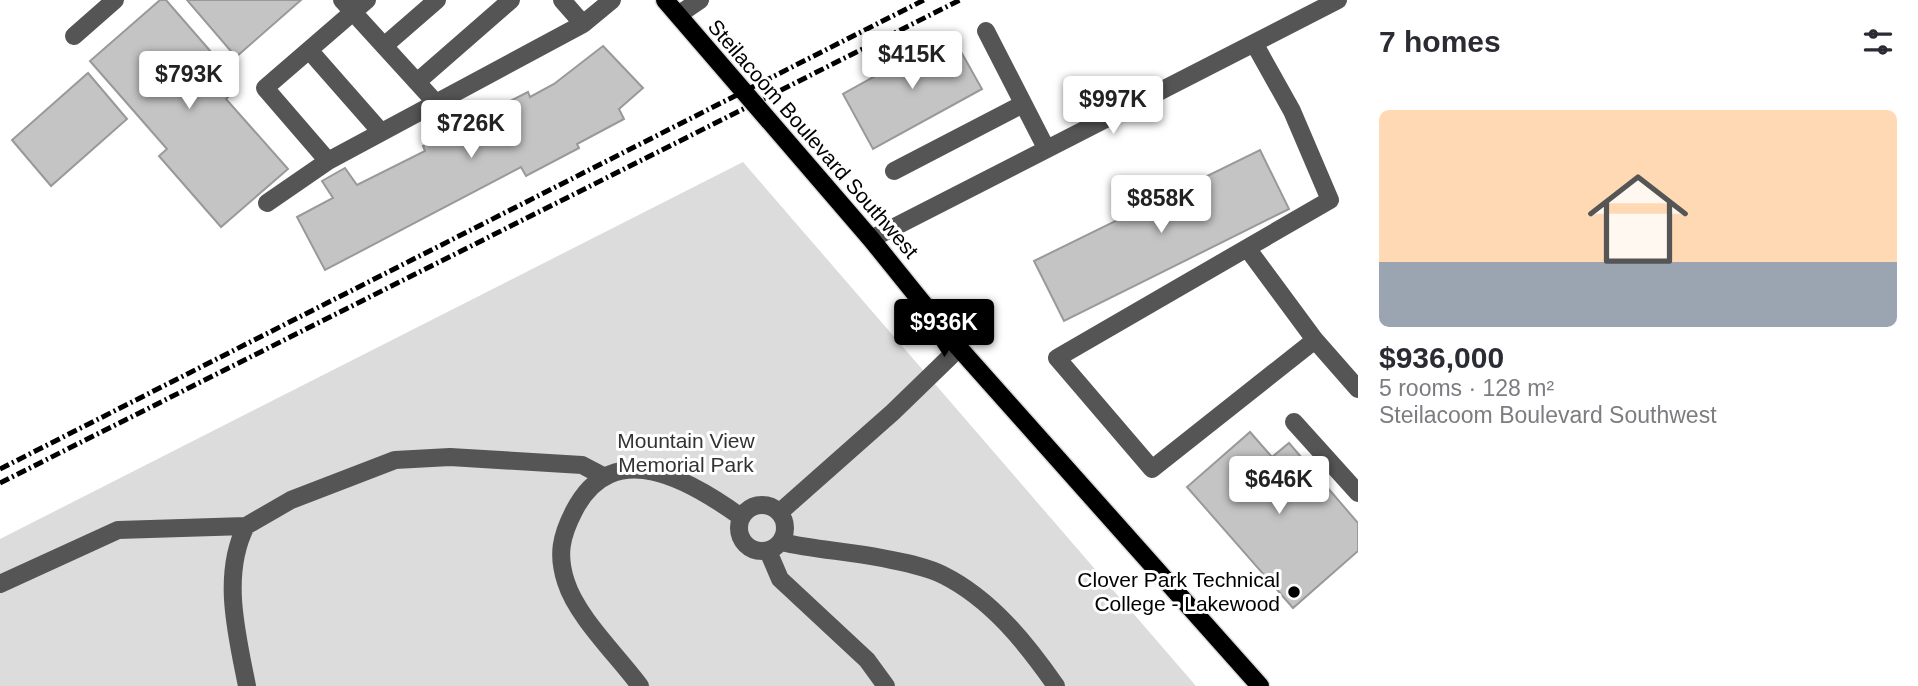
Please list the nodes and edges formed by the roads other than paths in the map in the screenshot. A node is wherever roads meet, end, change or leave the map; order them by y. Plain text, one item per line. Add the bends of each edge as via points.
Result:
1 (115, 0) edge
2 (367, 0) edge
3 (437, 0) edge
4 (511, 0) edge
5 (562, 0) edge
6 (612, 0) edge
7 (665, 0) edge
8 (700, 0) edge
9 (1338, 0) edge
10 (347, 6) edge
11 (678, 15) junction
12 (583, 24) junction
13 (986, 32) dead end
14 (74, 36) dead end
15 (1254, 43) junction
16 (384, 46) junction
17 (309, 50) junction
18 (417, 82) junction
19 (436, 103) junction
20 (1023, 104) junction
21 (381, 132) junction
22 (1046, 148) junction
23 (328, 161) junction
24 (894, 171) dead end
25 (267, 203) dead end
26 (871, 239) junction
27 (1247, 248) junction
28 (1315, 340) junction
29 (960, 348) junction
30 (1358, 389) edge
31 (1294, 422) dead end
32 (603, 476) junction
33 (1358, 493) edge
34 (779, 512) junction
35 (741, 517) junction
36 (246, 526) junction
37 (775, 547) junction
38 (0, 584) edge
39 (247, 686) edge
40 (640, 686) edge
41 (886, 686) edge
42 (1056, 686) edge
43 (1260, 686) edge

1 - 14 street
2 - 10 street
3 - 16 street
4 - 18 street
5 - 12 street
6 - 12 street
7 - 11 main road, Steilacoom Boulevard Southwest
8 - 11 street
9 - 15 street
10 - 16 street
10 - 17 street
11 - 26 main road, Steilacoom Boulevard Southwest
12 - 19 street
13 - 20 street
15 - 22 street
15 - 27 street via 1292,111 1330,200
16 - 18 street
17 - 21 street
17 - 23 street via 265,88
18 - 19 street
19 - 21 street
20 - 22 street
20 - 24 street
21 - 23 street
22 - 26 street
23 - 25 street
26 - 29 main road, Steilacoom Boulevard Southwest
27 - 28 street
27 - 28 street via 1057,358 1152,469
28 - 30 street
29 - 34 street
29 - 43 main road, Steilacoom Boulevard Southwest
31 - 33 street
32 - 35 street via 632,469 666,474 701,488
32 - 36 street via 582,465 450,457 395,460 291,500
32 - 40 street via 581,496 559,551 566,584
34 - 35 street via 757,505
34 - 37 street via 786,527
35 - 37 street via 744,544 752,550
36 - 38 street via 118,530
36 - 39 street via 237,544 233,615
37 - 41 street via 780,579 867,660
37 - 42 street via 880,557 942,574 990,606

